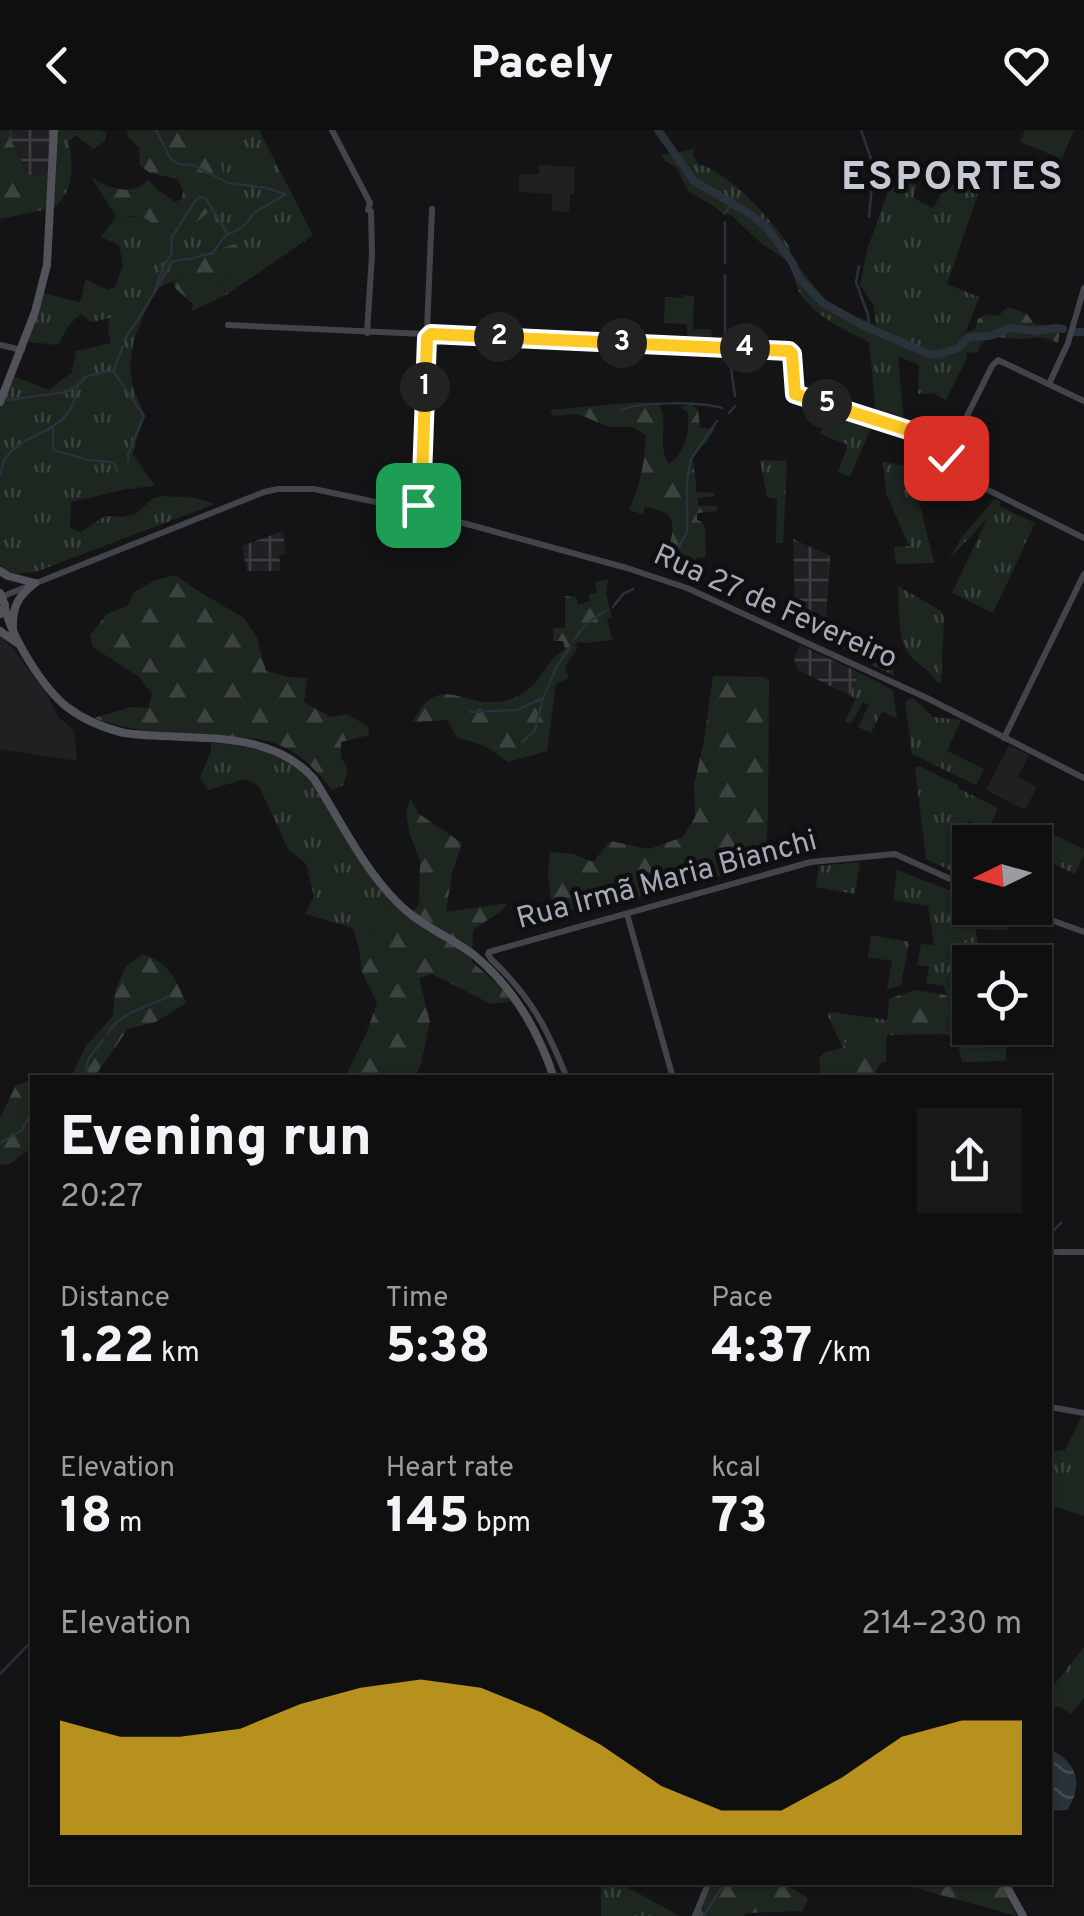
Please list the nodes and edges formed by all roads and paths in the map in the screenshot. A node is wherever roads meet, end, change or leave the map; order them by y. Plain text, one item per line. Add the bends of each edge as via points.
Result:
1 (54, 130) edge
2 (332, 130) edge
3 (432, 209) dead end
4 (1084, 288) edge
5 (228, 326) dead end
6 (367, 332) junction
7 (427, 334) junction
8 (0, 344) edge
9 (22, 350) junction
10 (1049, 384) junction
11 (1084, 401) edge
12 (0, 402) edge
13 (940, 462) junction
14 (417, 509) junction
15 (1084, 538) edge
16 (0, 571) edge
17 (1084, 574) edge
18 (36, 583) junction
19 (2, 605) edge
20 (0, 631) edge
21 (13, 633) junction
22 (18, 643) junction
23 (1004, 738) junction
24 (1084, 778) edge
25 (952, 879) edge
26 (627, 914) junction
27 (1052, 920) edge
28 (1084, 932) edge
29 (553, 1075) edge
30 (566, 1075) edge
31 (672, 1075) edge
32 (1052, 1252) edge
33 (1084, 1252) edge
34 (1052, 1407) edge
35 (1084, 1413) edge
36 (708, 1885) edge
37 (1006, 1885) edge
38 (694, 1916) edge
39 (1023, 1916) edge

1 - 9 main road via 47,265
2 - 6 street via 370,207
3 - 7 street
4 - 10 street
5 - 6 street
6 - 7 street
7 - 13 street via 791,353 795,394 914,432
7 - 14 street
8 - 9 street
9 - 12 main road
10 - 11 street
10 - 13 street via 998,360
13 - 15 street
14 - 18 street, Rua 27 de Fevereiro via 314,488 278,489
14 - 23 street, Rua 27 de Fevereiro via 687,588
16 - 18 main road
17 - 23 street
18 - 19 street, Rua 27 de Fevereiro
18 - 21 main road via 15,606
19 - 21 main road
20 - 22 main road
21 - 22 main road
22 - 29 main road via 66,706 107,729 253,744 297,762 395,900 474,956 510,992
23 - 24 street, Rua 27 de Fevereiro
25 - 26 street, Rua Irmã Maria Bianchi via 889,854 810,862
26 - 30 street, Rua Irmã Maria Bianchi via 488,953 538,1012
26 - 31 street
27 - 28 street
32 - 33 street
34 - 35 street
36 - 38 street
37 - 39 main road

